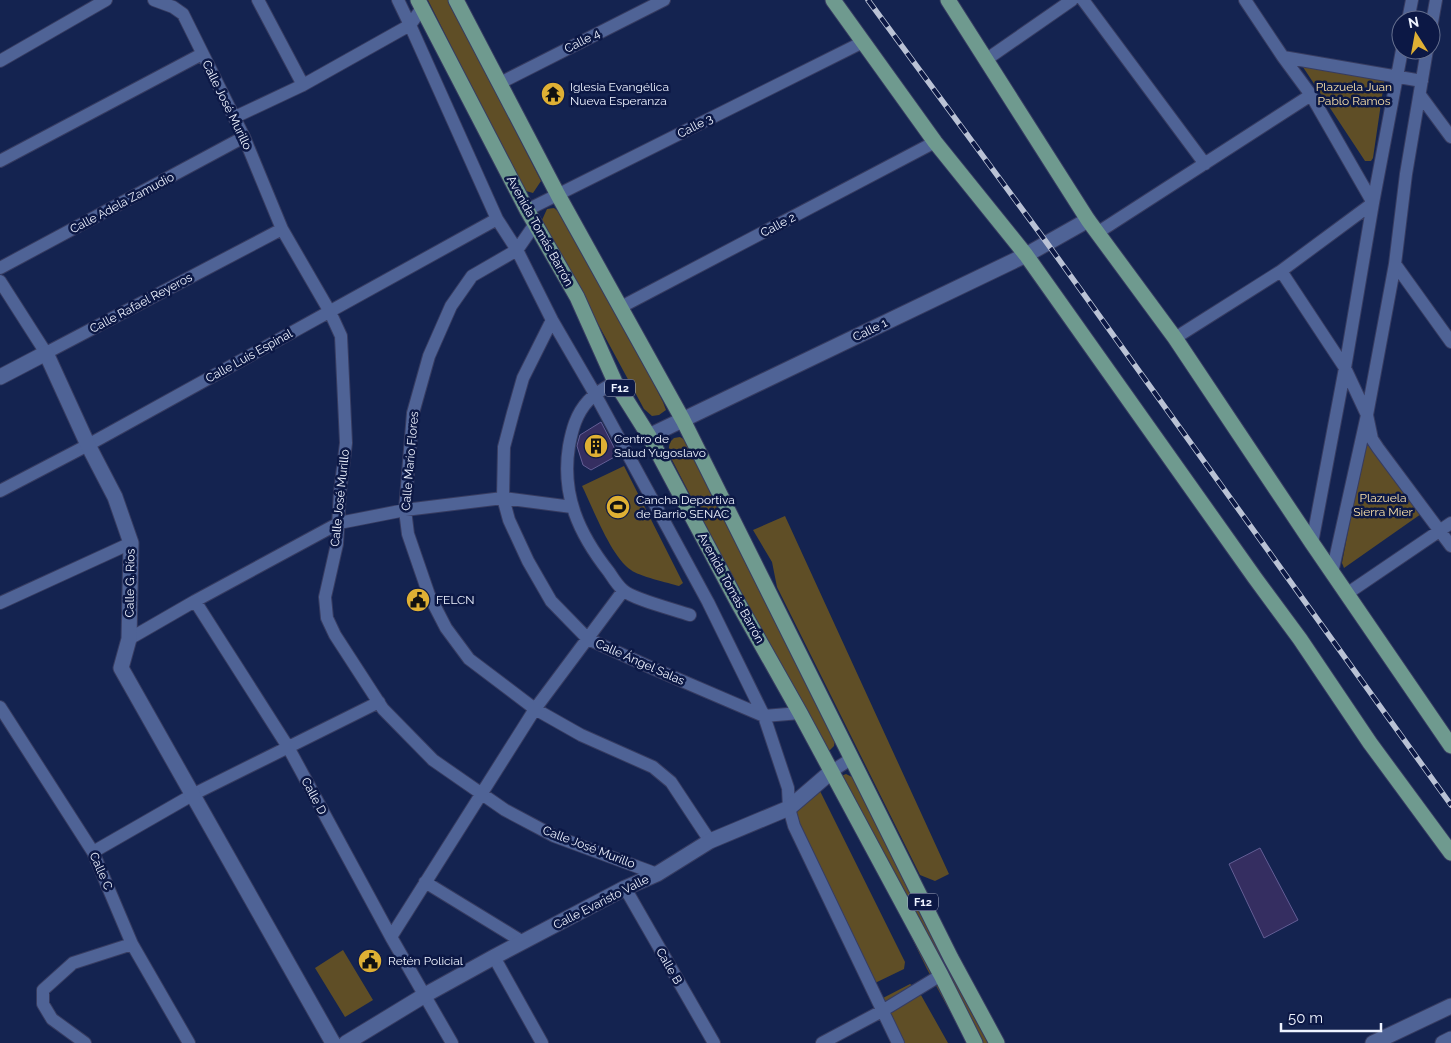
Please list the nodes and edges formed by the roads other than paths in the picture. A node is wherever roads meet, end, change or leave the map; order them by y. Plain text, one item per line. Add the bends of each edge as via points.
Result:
1 (106, 0) edge
2 (154, 0) edge
3 (258, 0) edge
4 (398, 0) edge
5 (456, 0) edge
6 (664, 0) edge
7 (833, 0) edge
8 (948, 0) edge
9 (1072, 0) edge
10 (1083, 0) edge
11 (1245, 0) edge
12 (420, 4) edge
13 (410, 25) junction
14 (863, 42) junction
15 (202, 54) junction
16 (1283, 57) junction
17 (987, 59) junction
18 (1400, 60) edge
19 (1425, 60) edge
20 (0, 61) edge
21 (1397, 77) junction
22 (1422, 81) junction
23 (500, 83) junction
24 (303, 85) junction
25 (1311, 95) junction
26 (1420, 95) junction
27 (234, 117) junction
28 (244, 137) junction
29 (1451, 137) edge
30 (935, 142) junction
31 (0, 161) edge
32 (1205, 164) junction
33 (558, 195) junction
34 (1373, 203) junction
35 (527, 210) junction
36 (497, 219) junction
37 (1088, 220) junction
38 (535, 224) junction
39 (282, 229) junction
40 (1097, 233) junction
41 (517, 250) junction
42 (1026, 255) junction
43 (1395, 264) junction
44 (0, 268) edge
45 (1281, 271) junction
46 (0, 281) edge
47 (621, 308) junction
48 (330, 312) junction
49 (552, 320) junction
50 (1175, 338) junction
51 (1451, 342) edge
52 (46, 353) junction
53 (1345, 368) junction
54 (0, 377) edge
55 (616, 382) junction
56 (595, 394) junction
57 (1367, 415) junction
58 (683, 420) junction
59 (649, 436) junction
60 (88, 445) junction
61 (0, 491) edge
62 (503, 498) junction
63 (572, 507) junction
64 (405, 510) junction
65 (339, 523) junction
66 (1451, 523) edge
67 (1440, 531) junction
68 (131, 543) junction
69 (1312, 543) junction
70 (1451, 546) edge
71 (1332, 573) junction
72 (624, 591) junction
73 (1348, 594) junction
74 (195, 601) junction
75 (0, 603) edge
76 (690, 615) dead end
77 (588, 639) junction
78 (128, 640) junction
79 (379, 702) junction
80 (0, 707) edge
81 (535, 709) junction
82 (800, 713) junction
83 (764, 716) junction
84 (1451, 746) edge
85 (288, 747) junction
86 (852, 759) junction
87 (832, 771) junction
88 (194, 794) junction
89 (481, 794) junction
90 (789, 808) junction
91 (710, 842) junction
92 (93, 852) junction
93 (1451, 852) edge
94 (658, 874) junction
95 (425, 882) junction
96 (625, 888) junction
97 (390, 937) junction
98 (523, 942) junction
99 (132, 944) junction
100 (494, 957) junction
101 (941, 975) junction
102 (425, 995) junction
103 (1451, 1006) edge
104 (882, 1010) junction
105 (1451, 1039) edge
106 (85, 1043) edge
107 (189, 1043) edge
108 (333, 1043) edge
109 (346, 1043) edge
110 (452, 1043) edge
111 (542, 1043) edge
112 (714, 1043) edge
113 (822, 1043) edge
114 (898, 1043) edge
115 (975, 1043) edge
116 (998, 1043) edge
117 (1373, 1043) edge
118 (1443, 1043) edge

1 - 20 street
2 - 15 street, Calle José Murillo via 183,14
3 - 24 street
4 - 13 street
5 - 23 main road, F12
6 - 23 street, Calle 4
7 - 14 main road
8 - 17 main road
9 - 17 street
10 - 32 street
11 - 16 street
12 - 13 street
12 - 35 main road, Avenida Tomás Barrón / F12
13 - 24 street
13 - 36 street
14 - 30 main road
14 - 33 street, Calle 3
15 - 27 street, Calle José Murillo
15 - 31 street
16 - 21 street
16 - 25 street
17 - 37 main road
18 - 21 street
19 - 22 street
21 - 22 street
21 - 34 street
22 - 26 street
23 - 33 main road, F12
24 - 27 street
25 - 32 street
25 - 34 street
26 - 29 street
26 - 43 street
27 - 28 street, Calle José Murillo
28 - 39 street, Calle José Murillo
28 - 44 street, Calle Adela Zamudio
30 - 42 main road
30 - 47 street, Calle 2
32 - 40 street
33 - 35 street, Calle 3
33 - 47 main road, F12
34 - 45 street
34 - 53 street
35 - 38 main road, Avenida Tomás Barrón / F12
36 - 41 street
36 - 48 street, Calle Luis Espinal
37 - 40 main road
37 - 42 street, Calle 1
38 - 41 street, Calle Mario Flores
38 - 55 main road, Avenida Tomás Barrón / F12 via 577,297
39 - 48 street, Calle José Murillo
39 - 52 street, Calle Rafael Reyeros
40 - 50 main road
41 - 49 street
41 - 64 street, Calle Mario Flores via 472,276 451,306 429,356 412,413
42 - 58 street, Calle 1
42 - 93 main road
43 - 51 street
43 - 57 street
45 - 50 street
45 - 53 street
46 - 52 street
47 - 58 main road, F12
48 - 60 street, Calle Luis Espinal
48 - 65 street, Calle José Murillo via 341,336 345,398 346,443
49 - 56 street
49 - 62 street, Calle Ángel Salas via 523,378 513,413 504,447
50 - 69 main road
52 - 54 street, Calle Rafael Reyeros
52 - 60 street
53 - 57 street
53 - 69 street
55 - 56 street
55 - 59 main road, Avenida Tomás Barrón / F12
56 - 63 street via 586,402 572,427 566,465
56 - 83 street via 708,602
57 - 67 street via 1372,439
57 - 71 street
58 - 59 street, Calle 1
58 - 86 main road, F12
59 - 82 main road, Avenida Tomás Barrón / F12
60 - 61 street, Calle Luis Espinal
60 - 68 street, Calle G. Ríos via 115,497
62 - 63 street
62 - 64 street
62 - 77 street, Calle Ángel Salas via 509,520 528,561 551,601
63 - 72 street via 596,555
64 - 65 street
64 - 81 street, Calle Mario Flores via 408,534 429,595 446,628 469,659
65 - 74 street
65 - 79 street, Calle José Murillo via 325,598 327,618
66 - 67 street
67 - 70 street
67 - 73 street
68 - 75 street
68 - 78 street, Calle G. Ríos
69 - 71 main road
71 - 73 main road
72 - 76 street
72 - 77 street
73 - 84 main road
74 - 78 street
74 - 85 street, Calle D
77 - 81 street
77 - 83 street, Calle Ángel Salas
78 - 88 street, Calle G. Ríos via 121,668
79 - 85 street
79 - 89 street, Calle José Murillo via 433,760
80 - 92 street, Calle C
81 - 89 street
81 - 91 street, Calle Mario Flores via 581,735 654,767 671,782
82 - 83 street, Calle Ángel Salas
82 - 87 main road, Avenida Tomás Barrón / F12
83 - 90 street via 788,788
85 - 88 street
85 - 97 street, Calle D
86 - 87 street, Calle Evaristo Valle
86 - 116 main road, F12
87 - 90 street, Calle Evaristo Valle
87 - 101 main road, Avenida Tomás Barrón / F12
88 - 92 street
88 - 108 street, Calle G. Ríos
89 - 94 street, Calle José Murillo via 554,836
89 - 95 street
90 - 91 street, Calle Evaristo Valle
90 - 104 street via 794,826
91 - 94 street, Calle Evaristo Valle
92 - 99 street, Calle C
94 - 96 street, Calle Evaristo Valle
95 - 97 street
95 - 98 street
96 - 98 street, Calle Evaristo Valle
96 - 112 street, Calle B
97 - 102 street, Calle D
98 - 100 street, Calle Evaristo Valle
99 - 106 street via 73,963 43,990 43,1004 52,1019
99 - 107 street, Calle C
100 - 102 street, Calle Evaristo Valle
100 - 111 street
101 - 104 street
101 - 115 main road, Avenida Tomás Barrón / F12
102 - 109 street, Calle Evaristo Valle
102 - 110 street, Calle D
103 - 117 street
104 - 113 street
104 - 114 street
105 - 118 street

